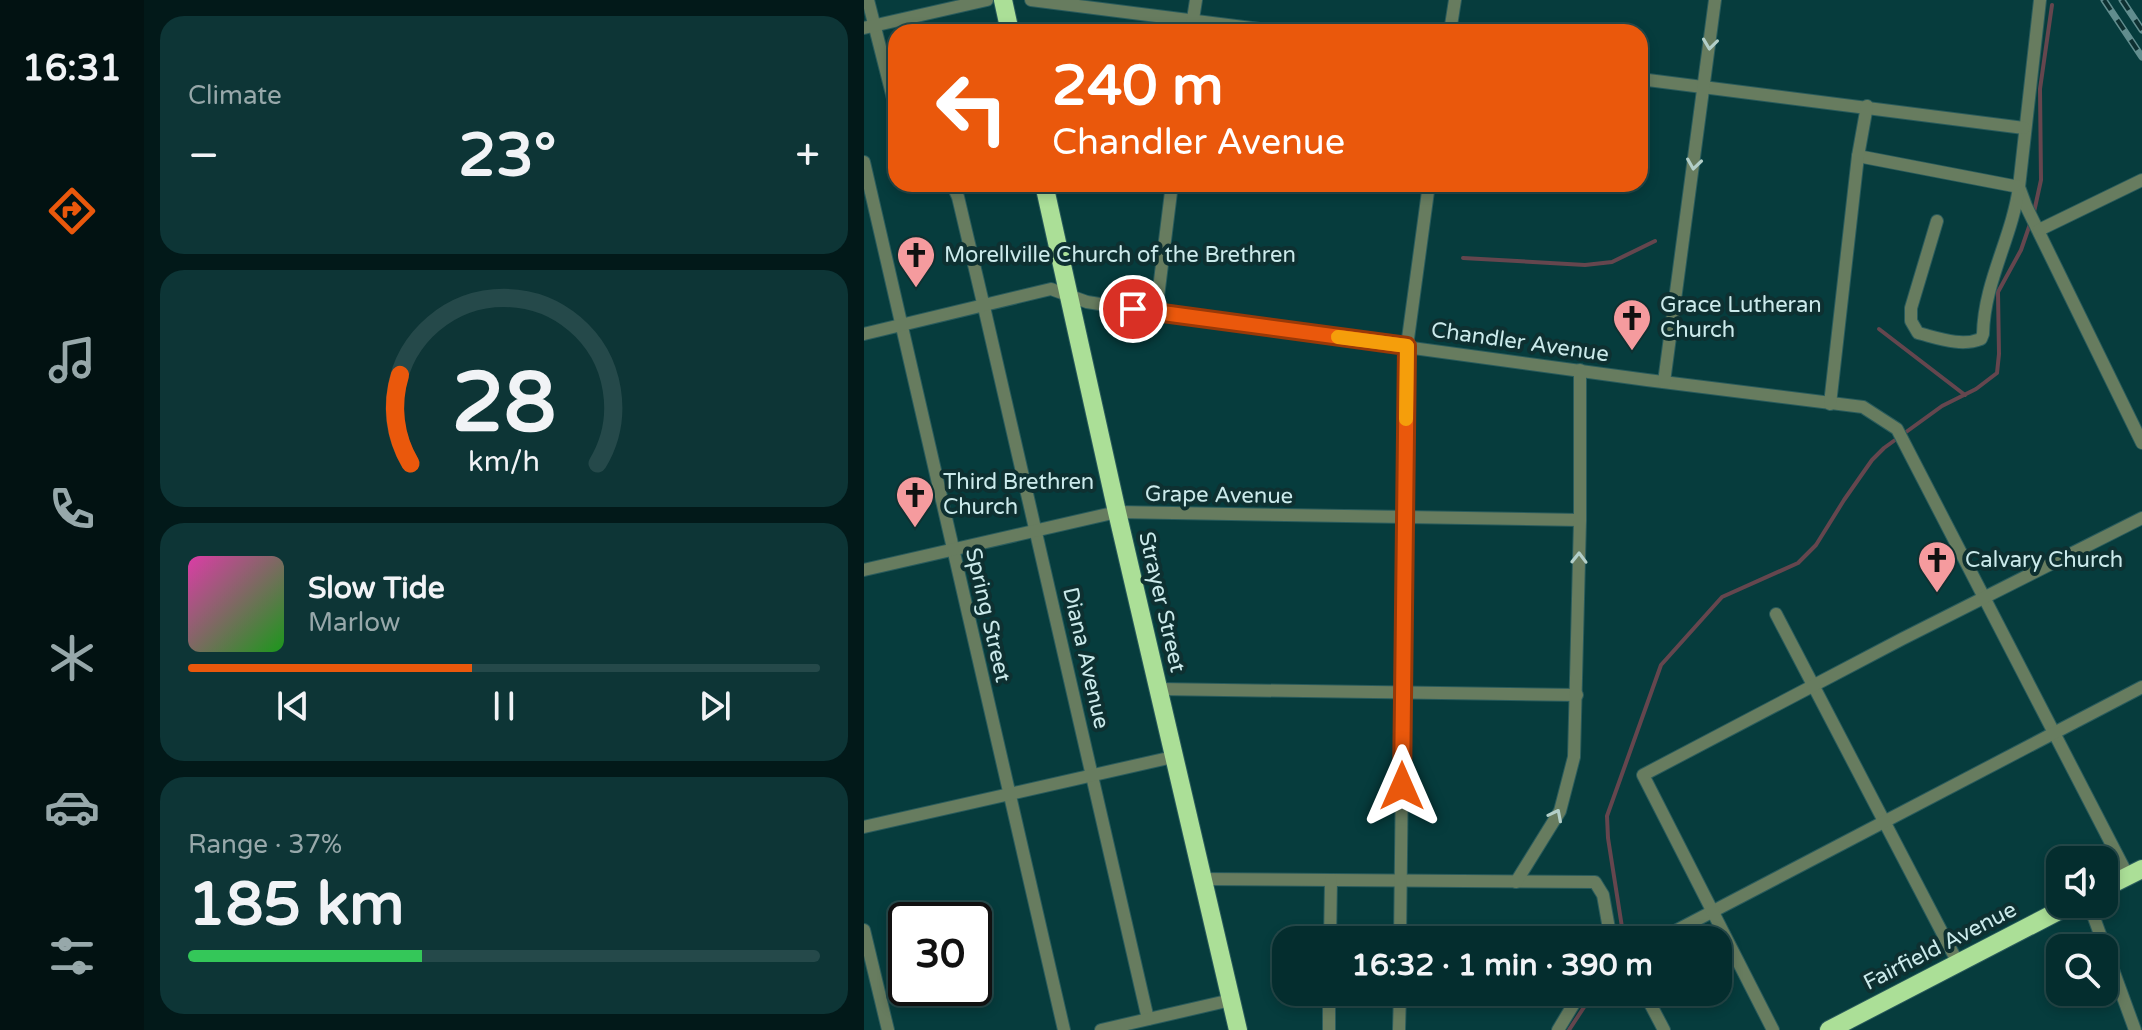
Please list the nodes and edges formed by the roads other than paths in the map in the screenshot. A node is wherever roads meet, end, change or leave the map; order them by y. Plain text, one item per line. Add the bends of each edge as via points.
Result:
1 (868, 0) edge
2 (987, 0) edge
3 (1003, 0) edge
4 (1031, 0) edge
5 (1196, 0) edge
6 (1455, 0) edge
7 (1715, 0) edge
8 (2040, 0) edge
9 (1008, 24) edge
10 (1180, 24) edge
11 (1192, 24) edge
12 (1451, 24) edge
13 (869, 27) edge
14 (1648, 80) edge
15 (888, 85) edge
16 (1705, 87) junction
17 (1867, 106) junction
18 (2024, 128) junction
19 (1858, 156) junction
20 (864, 162) edge
21 (2142, 180) edge
22 (2019, 187) junction
23 (956, 192) edge
24 (1046, 192) edge
25 (1171, 192) edge
26 (1428, 192) edge
27 (1937, 221) dead end
28 (2037, 228) junction
29 (1068, 294) junction
30 (984, 307) junction
31 (1156, 313) junction
32 (901, 325) junction
33 (864, 334) edge
34 (1407, 346) junction
35 (1580, 370) junction
36 (1664, 382) junction
37 (1830, 404) junction
38 (2142, 443) edge
39 (1117, 512) junction
40 (1406, 517) junction
41 (2142, 518) edge
42 (1580, 520) junction
43 (1035, 532) junction
44 (952, 549) junction
45 (864, 570) edge
46 (1985, 598) junction
47 (1776, 614) dead end
48 (1814, 685) junction
49 (2142, 687) edge
50 (1158, 689) junction
51 (1402, 693) junction
52 (1577, 695) junction
53 (2054, 733) junction
54 (1173, 757) junction
55 (1092, 775) junction
56 (1009, 792) junction
57 (1884, 820) junction
58 (864, 827) edge
59 (2135, 872) edge
60 (1202, 879) junction
61 (1331, 880) junction
62 (1401, 880) junction
63 (1516, 882) junction
64 (1712, 911) junction
65 (2046, 917) edge
66 (2094, 918) edge
67 (1330, 926) edge
68 (1400, 926) edge
69 (1609, 926) edge
70 (1684, 926) edge
71 (864, 930) edge
72 (1958, 963) junction
73 (1231, 1000) junction
74 (1329, 1006) edge
75 (1400, 1006) edge
76 (1573, 1006) edge
77 (1651, 1006) edge
78 (1148, 1019) junction
79 (888, 1030) edge
80 (1064, 1030) edge
81 (1101, 1030) edge
82 (1238, 1030) edge
83 (1329, 1030) edge
84 (1399, 1030) edge
85 (1558, 1030) edge
86 (1664, 1030) edge
87 (1773, 1030) edge
88 (1829, 1030) edge
89 (2135, 1030) edge

1 - 13 street
2 - 13 street
3 - 9 highway
4 - 10 street
5 - 11 street
6 - 12 street
7 -> 16 street
8 - 18 street
13 - 15 street
14 - 16 street
16 - 17 street
16 -> 36 street
17 - 18 street
17 - 19 street
18 - 22 street
19 - 22 street
19 - 37 street
20 - 32 street, Spring Street
21 - 28 street
22 - 27 street via 1987,295 1983,334 1975,342 1918,333 1911,321
22 - 28 street
23 - 30 street, Diana Avenue
24 - 29 highway, Strayer Street
25 - 31 street
26 - 34 street
28 - 38 street
29 - 30 street, Chandler Avenue via 1051,289
29 - 31 street, Chandler Avenue
29 - 39 highway, Strayer Street
30 - 32 street, Chandler Avenue
30 - 43 street, Diana Avenue
31 - 34 street, Chandler Avenue
32 - 33 street, Chandler Avenue
32 - 44 street, Spring Street
34 - 35 street, Chandler Avenue
34 - 40 street
35 - 36 street, Chandler Avenue
35 - 42 street
36 - 37 street, Chandler Avenue
37 - 46 street, Chandler Avenue via 1863,407 1893,424
39 - 40 street, Grape Avenue
39 - 43 street, Grape Avenue
39 - 50 highway, Strayer Street
40 - 42 street, Grape Avenue
40 - 51 street
41 - 46 street
52 -> 42 street
43 - 44 street, Grape Avenue
43 - 55 street, Diana Avenue
44 - 45 street, Grape Avenue
44 - 56 street, Spring Street
46 - 48 street
46 - 53 street
47 - 48 street
48 - 57 street
48 - 64 street via 1643,775
49 - 53 street
50 - 51 street
50 - 54 highway, Strayer Street
51 - 52 street
51 - 62 street
63 -> 52 street via 1560,811 1574,757
53 - 57 street
53 - 59 street
54 - 55 street
54 - 60 highway, Strayer Street
55 - 56 street
55 - 78 street, Diana Avenue
56 - 58 street
56 - 80 street, Spring Street
57 - 64 street
57 - 72 street
60 - 61 street
60 - 73 highway, Strayer Street
61 - 62 street
61 - 67 street
62 - 63 street
62 - 68 street
63 - 69 street via 1595,882
64 - 70 street
64 - 87 street
65 - 72 highway, Fairfield Avenue
66 - 89 street
71 - 79 street
72 - 88 highway, Fairfield Avenue
73 - 78 street
73 - 82 highway, Strayer Street
74 - 83 street
75 - 84 street
76 - 85 street
77 - 86 street
78 - 81 street

